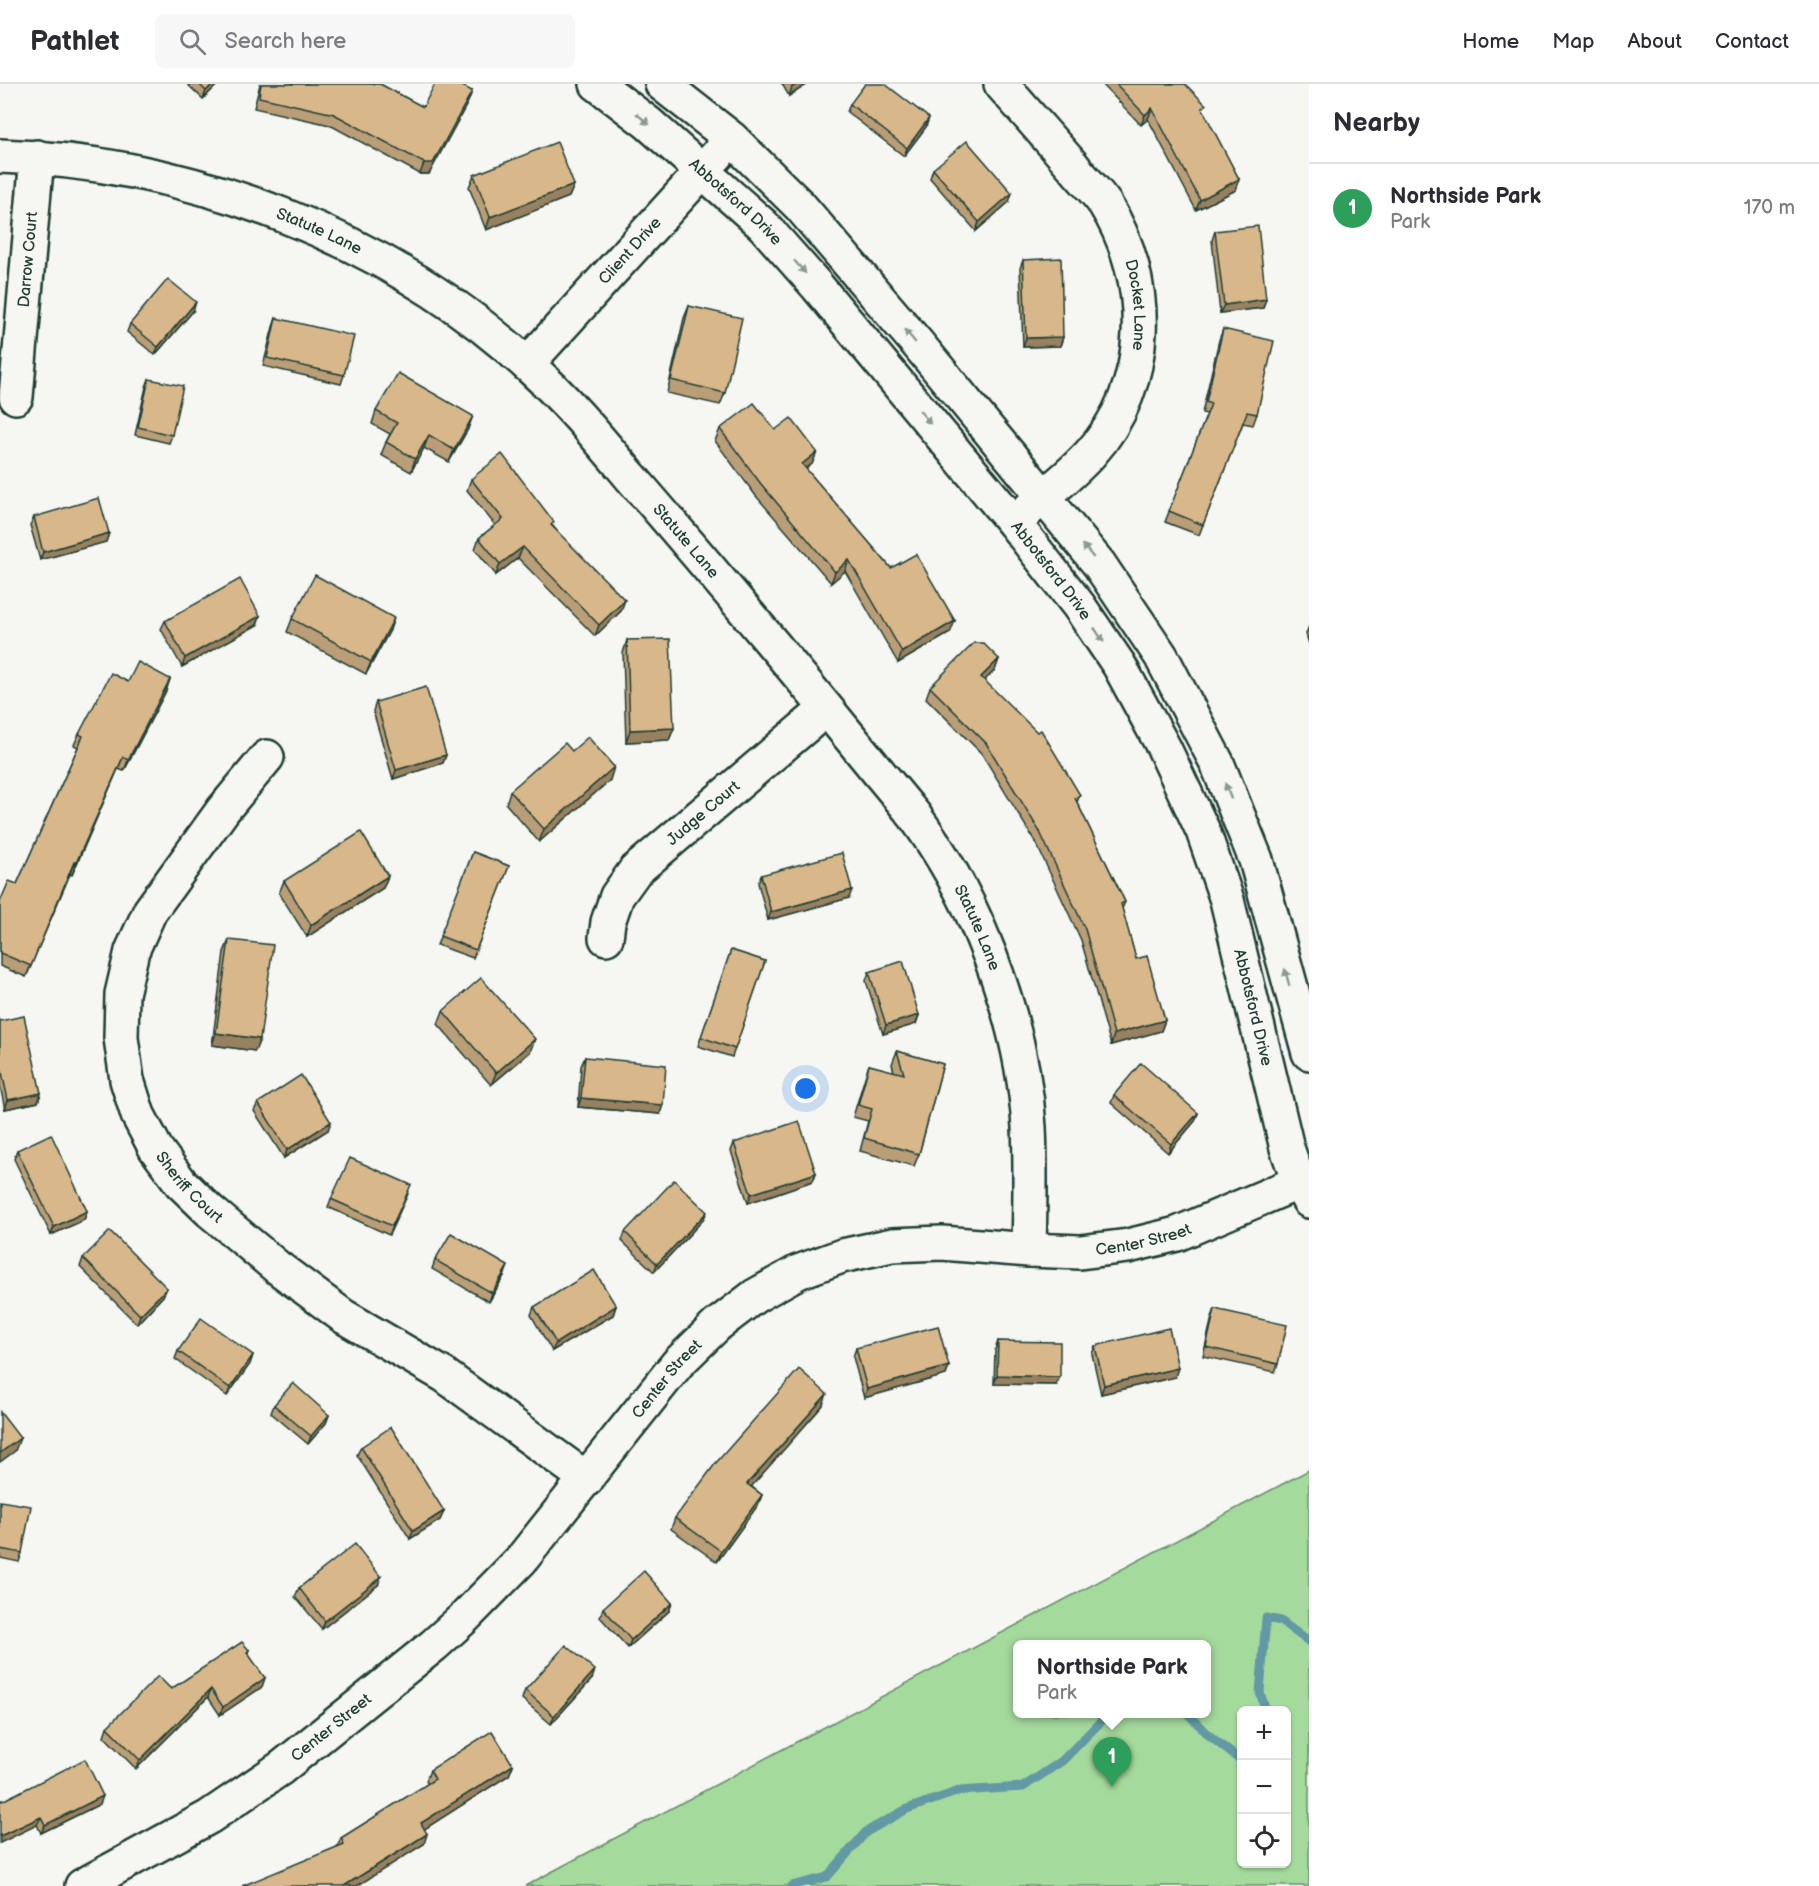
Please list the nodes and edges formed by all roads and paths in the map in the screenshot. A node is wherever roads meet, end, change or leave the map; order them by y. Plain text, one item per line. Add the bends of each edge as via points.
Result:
1 (597, 84) edge
2 (662, 84) edge
3 (1001, 84) edge
4 (732, 139) junction
5 (0, 156) edge
6 (37, 157) junction
7 (703, 171) junction
8 (527, 364) junction
9 (16, 397) dead end
10 (1043, 497) junction
11 (1014, 524) junction
12 (826, 708) junction
13 (267, 757) dead end
14 (606, 938) dead end
15 (1309, 1053) edge
16 (1306, 1187) edge
17 (1029, 1250) junction
18 (586, 1479) junction
19 (82, 1886) edge

1 -> 7 street, Abbotsford Drive
2 - 4 street
3 - 10 street, Docket Lane via 1104,203 1124,240 1135,273 1140,309 1132,377 1113,421 1090,454
4 - 7 street, Client Drive
10 -> 4 street via 800,206
5 - 6 street, Statute Lane
6 - 8 street, Statute Lane via 108,166 186,183 340,239 468,315
6 - 9 street, Darrow Court
7 - 8 street, Client Drive
7 -> 11 street, Abbotsford Drive via 763,225 809,277
8 - 12 street, Statute Lane via 564,399
10 - 11 street, Docket Lane
15 -> 10 street via 1256,860 1217,763 1161,656 1099,564
11 -> 16 street, Abbotsford Drive via 1079,606 1119,665 1203,831 1227,900 1287,1148
12 - 14 street, Judge Court via 635,871 617,896
12 - 17 street, Statute Lane via 915,817 952,874 982,934 1004,996 1019,1056 1028,1123
13 - 18 street, Sheriff Court via 150,911 132,951 122,994 121,1038 127,1080 138,1115 181,1183 277,1267 343,1316 444,1375
16 - 17 street, Center Street via 1177,1234 1128,1246 1080,1252
17 - 18 street, Center Street via 942,1243 892,1245 842,1256 798,1272 756,1296 678,1363
18 - 19 street, Center Street via 521,1560 434,1645 281,1768 209,1817

